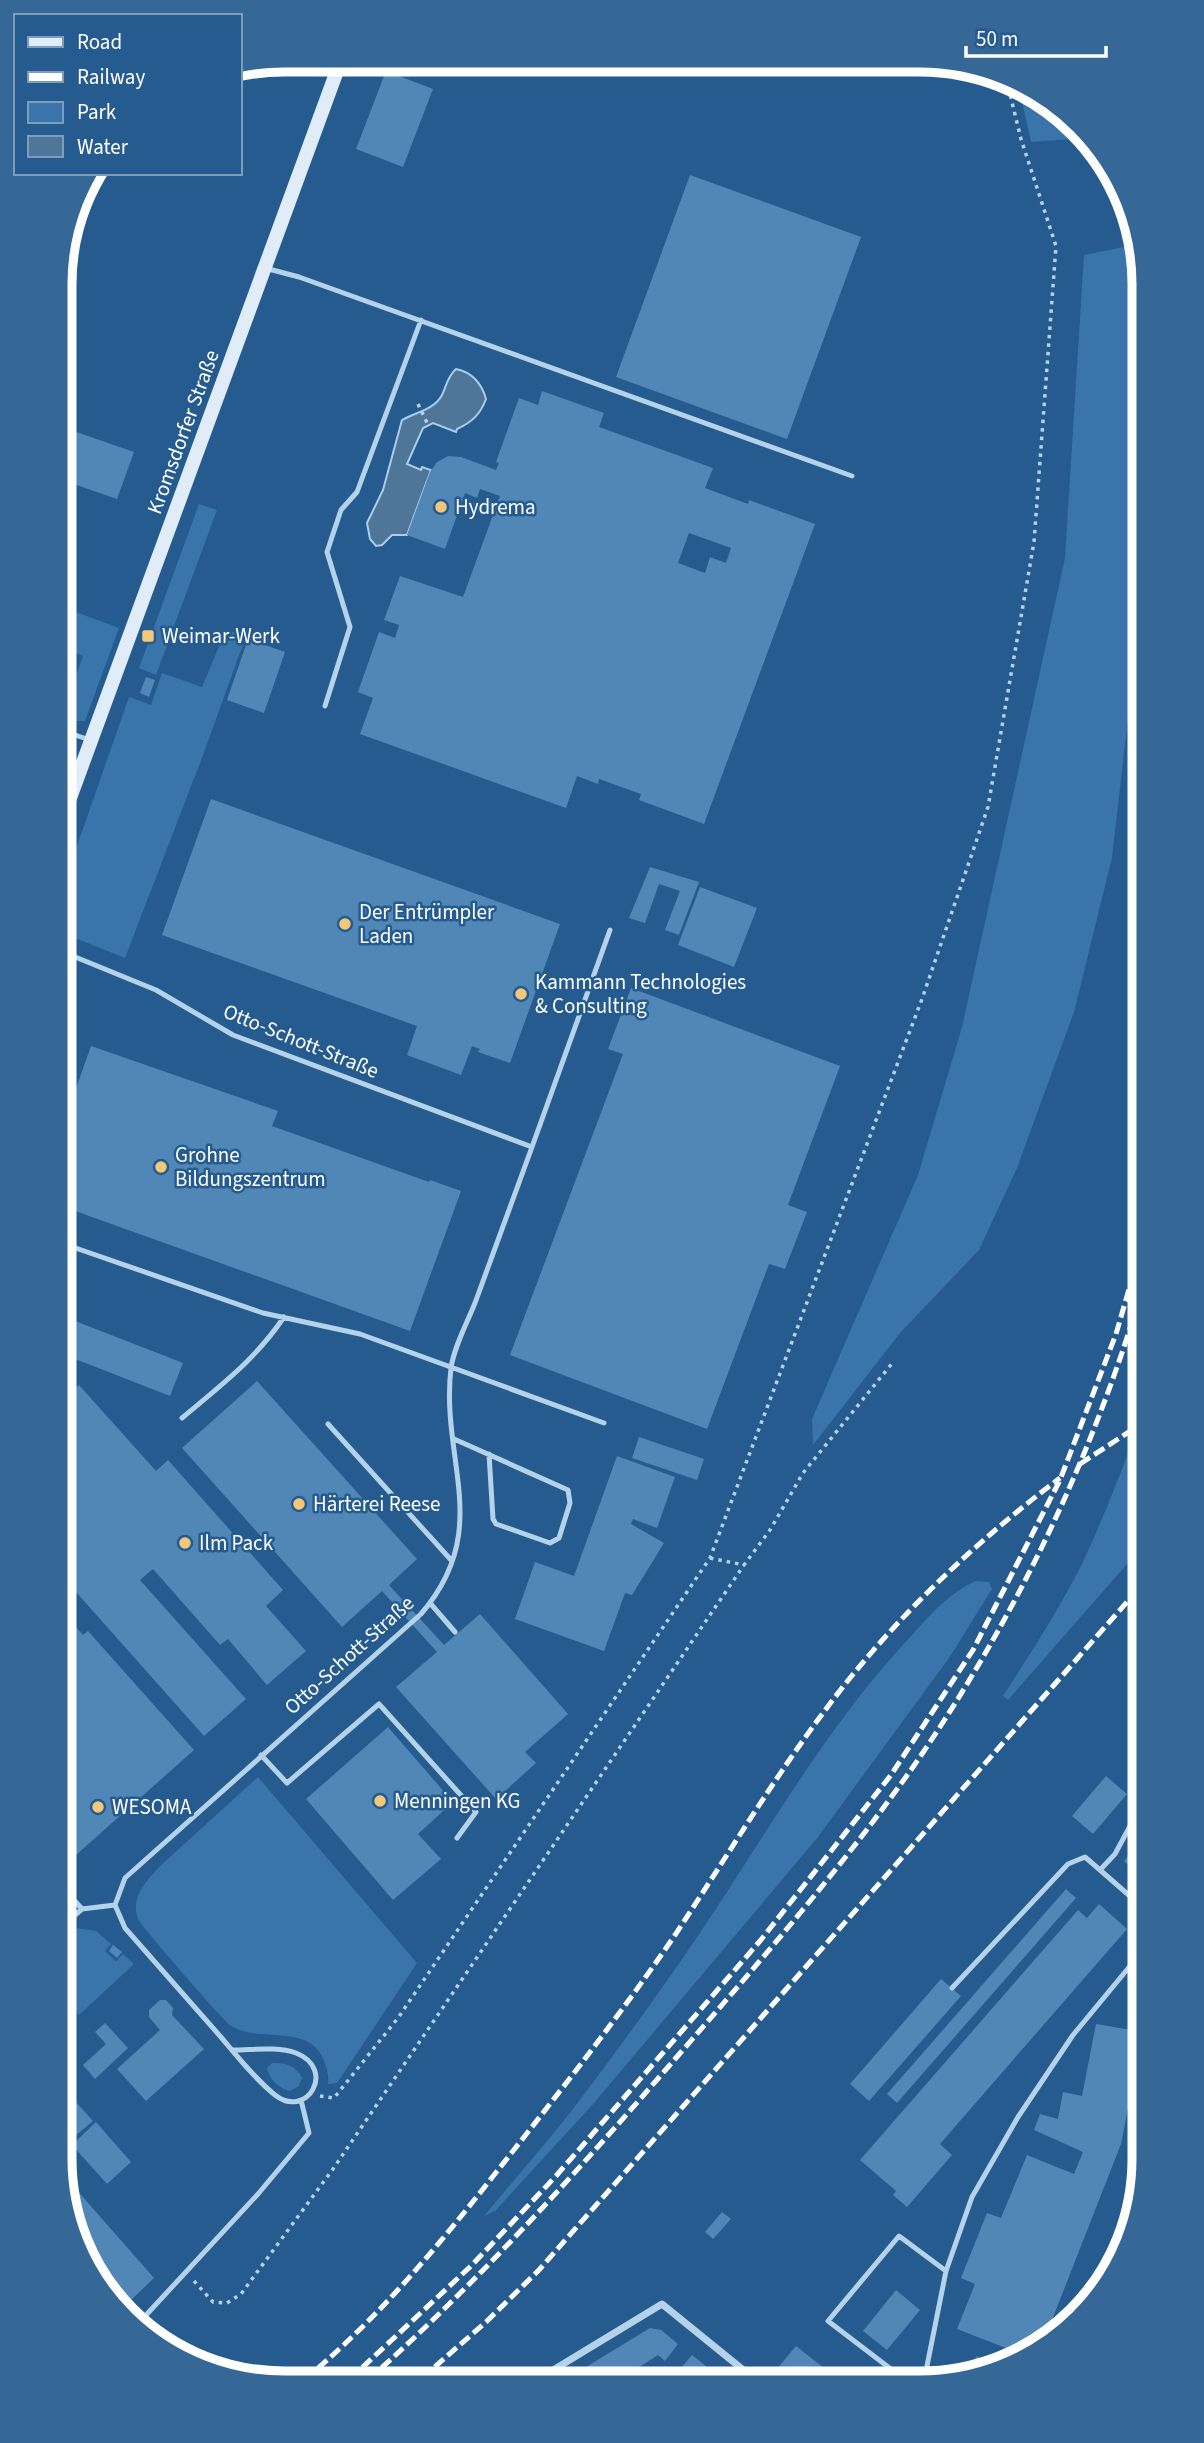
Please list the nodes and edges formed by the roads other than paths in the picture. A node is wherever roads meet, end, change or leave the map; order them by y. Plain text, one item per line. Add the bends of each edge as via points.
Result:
1 (337, 72) edge
2 (265, 268) junction
3 (421, 320) junction
4 (852, 476) dead end
5 (325, 706) dead end
6 (72, 734) edge
7 (90, 740) junction
8 (72, 791) edge
9 (610, 930) dead end
10 (72, 955) edge
11 (532, 1147) junction
12 (72, 1247) edge
13 (284, 1317) junction
14 (452, 1365) junction
15 (182, 1418) dead end
16 (604, 1423) dead end
17 (328, 1424) dead end
18 (454, 1439) junction
19 (489, 1454) junction
20 (452, 1561) junction
21 (430, 1604) junction
22 (455, 1632) dead end
23 (261, 1755) junction
24 (1132, 1822) edge
25 (457, 1838) dead end
26 (1100, 1870) junction
27 (1132, 1898) edge
28 (74, 1900) dead end
29 (115, 1905) junction
30 (82, 1909) junction
31 (72, 1918) edge
32 (1132, 1964) edge
33 (952, 1988) dead end
34 (233, 2050) junction
35 (301, 2100) junction
36 (946, 2272) junction
37 (143, 2318) edge
38 (552, 2371) edge
39 (744, 2371) edge
40 (893, 2371) edge
41 (926, 2371) edge

1 - 2 street, Kromsdorfer Straße
2 - 3 lane
2 - 7 street, Kromsdorfer Straße
3 - 4 lane
3 - 5 lane via 357,492 341,510 327,552 350,627
6 - 7 lane
7 - 8 street, Kromsdorfer Straße
9 - 11 lane, Otto-Schott-Straße
10 - 11 lane, Otto-Schott-Straße via 156,990 233,1035
11 - 14 lane, Otto-Schott-Straße
12 - 13 lane
13 - 14 lane via 360,1334
13 - 15 lane via 244,1366
14 - 16 lane
14 - 18 lane, Otto-Schott-Straße
17 - 20 lane
18 - 19 lane
18 - 20 lane, Otto-Schott-Straße via 461,1497 459,1539
19 - 19 lane via 568,1490 570,1503 559,1538 550,1543 496,1524
20 - 21 lane, Otto-Schott-Straße
21 - 22 lane
21 - 23 lane, Otto-Schott-Straße
23 - 25 lane via 287,1783 379,1703 476,1812
23 - 29 lane, Otto-Schott-Straße via 125,1878
24 - 26 lane via 1115,1854
26 - 27 lane
26 - 33 lane via 1085,1857 1068,1864
28 - 30 lane
29 - 30 lane
29 - 34 lane via 125,1928
30 - 31 lane
32 - 36 lane via 1073,2035 1018,2118 972,2197
34 - 35 lane via 279,2098
34 - 35 lane via 284,2050 308,2060 317,2081 311,2094
35 - 37 lane via 309,2133
36 - 40 lane via 899,2236 828,2321
36 - 41 lane
38 - 39 street via 662,2304

